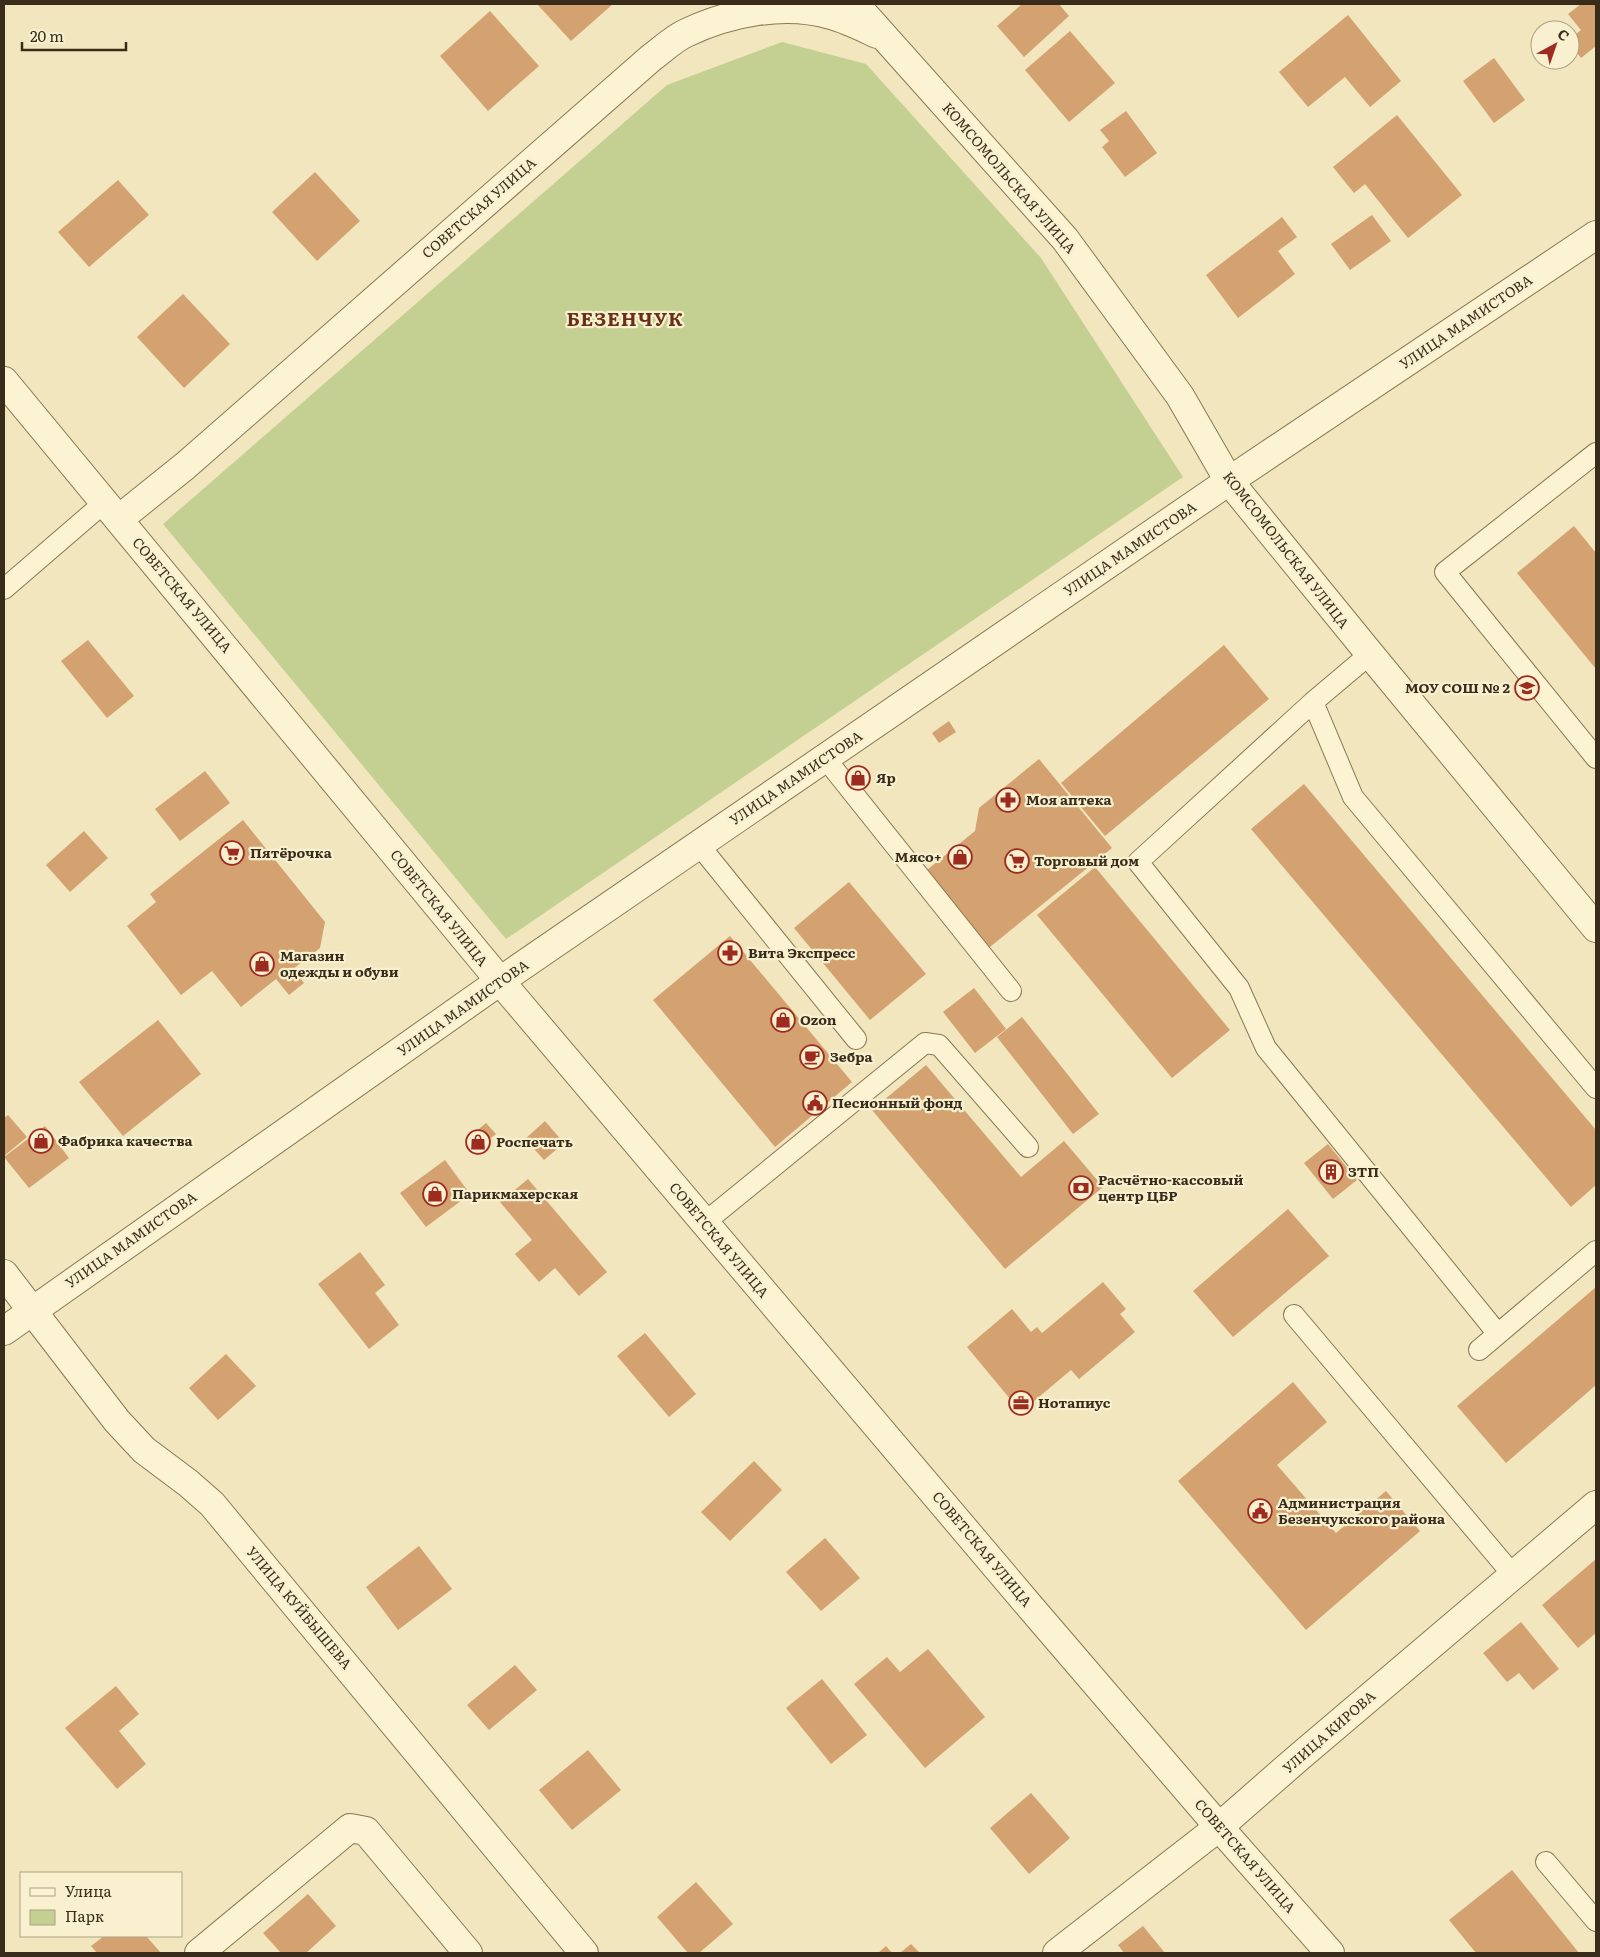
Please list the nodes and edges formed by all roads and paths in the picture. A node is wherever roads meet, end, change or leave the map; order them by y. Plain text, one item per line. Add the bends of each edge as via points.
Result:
1 (855, 4) edge
2 (883, 36) junction
3 (1596, 236) edge
4 (4, 381) edge
5 (1594, 460) edge
6 (1229, 481) junction
7 (112, 511) junction
8 (4, 589) edge
9 (1370, 654) junction
10 (1313, 702) junction
11 (824, 758) junction
12 (1596, 758) edge
13 (699, 845) junction
14 (1596, 928) edge
15 (500, 981) junction
16 (1011, 991) dead end
17 (856, 1039) dead end
18 (1596, 1088) edge
19 (1028, 1147) dead end
20 (704, 1222) junction
21 (1596, 1251) edge
22 (4, 1274) edge
23 (32, 1310) junction
24 (1294, 1315) dead end
25 (4, 1331) edge
26 (1498, 1334) junction
27 (1479, 1350) dead end
28 (1596, 1505) edge
29 (1514, 1575) junction
30 (1219, 1827) junction
31 (1546, 1862) dead end
32 (1596, 1921) edge
33 (199, 1953) edge
34 (468, 1953) edge
35 (584, 1953) edge
36 (1057, 1953) edge
37 (1330, 1953) edge

1 - 2 street, КОМСОМОЛЬСКАЯ УЛИЦА
2 - 6 street, КОМСОМОЛЬСКАЯ УЛИЦА via 1065,239 1180,396
2 - 7 street, СОВЕТСКАЯ УЛИЦА via 831,15 806,10 749,13 719,20 684,34 651,58 184,466
3 - 6 street, УЛИЦА МАМИСТОВА
4 - 7 street, СОВЕТСКАЯ УЛИЦА
5 - 12 lane via 1445,572
6 - 9 street, КОМСОМОЛЬСКАЯ УЛИЦА
6 - 11 street, УЛИЦА МАМИСТОВА
7 - 8 lane
7 - 15 street, СОВЕТСКАЯ УЛИЦА
9 - 10 lane
9 - 14 street, КОМСОМОЛЬСКАЯ УЛИЦА
10 - 18 lane via 1353,797
10 - 26 lane via 1138,862 1239,988 1266,1048
11 - 13 street, УЛИЦА МАМИСТОВА
11 - 16 lane
13 - 15 street, УЛИЦА МАМИСТОВА
13 - 17 lane
15 - 20 street, СОВЕТСКАЯ УЛИЦА
15 - 23 street, УЛИЦА МАМИСТОВА
19 - 20 lane via 939,1044 925,1043
20 - 30 street, СОВЕТСКАЯ УЛИЦА
21 - 26 lane
22 - 23 street, УЛИЦА КУЙБЫШЕВА
23 - 25 street, УЛИЦА МАМИСТОВА
23 - 35 street, УЛИЦА КУЙБЫШЕВА via 117,1421 144,1450 212,1504
24 - 29 lane
26 - 27 lane
28 - 29 street, УЛИЦА КИРОВА
29 - 30 street, УЛИЦА КИРОВА
30 - 36 street, УЛИЦА КИРОВА
30 - 37 street, СОВЕТСКАЯ УЛИЦА
31 - 32 lane
33 - 34 street via 350,1828 366,1831

